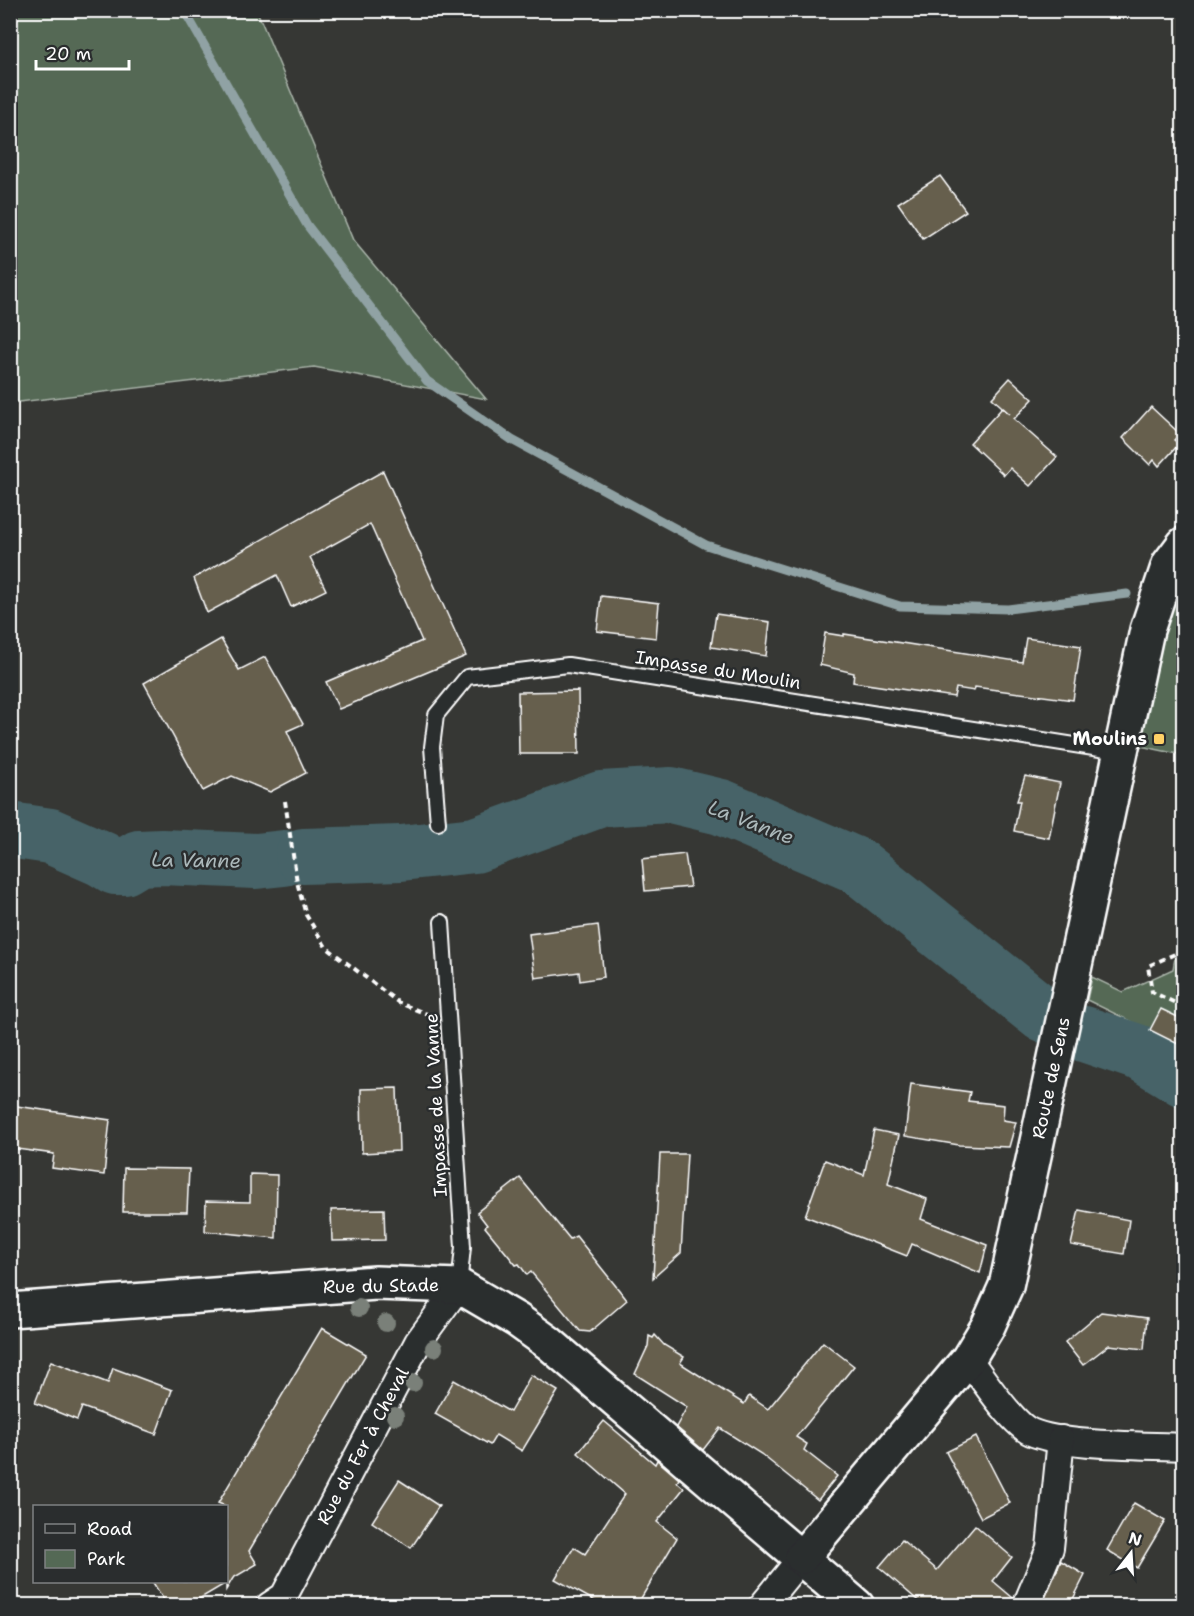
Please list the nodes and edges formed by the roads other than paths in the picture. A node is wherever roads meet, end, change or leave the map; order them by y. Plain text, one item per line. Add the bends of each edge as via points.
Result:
1 (1176, 554) edge
2 (1119, 752) junction
3 (438, 823) dead end
4 (442, 922) dead end
5 (459, 1286) junction
6 (10, 1310) edge
7 (968, 1359) junction
8 (1061, 1439) junction
9 (1184, 1447) edge
10 (802, 1557) junction
11 (269, 1605) edge
12 (762, 1605) edge
13 (857, 1605) edge
14 (1026, 1605) edge

1 - 2 street, Route de Sens via 1154,604
2 - 3 lane, Impasse du Moulin via 568,665 467,677 436,715 432,747
2 - 7 street, Route de Sens via 1006,1286
4 - 5 lane, Impasse de la Vanne via 463,1246
5 - 6 street, Rue du Stade via 364,1284
5 - 10 street, Rue du Stade via 549,1344
5 - 11 street, Rue du Fer à Cheval via 418,1342 284,1596
7 - 8 street via 1030,1432
7 - 10 street, Route de Sens
8 - 9 street
8 - 14 street via 1050,1548
10 - 12 street
10 - 13 street, Rue du Stade

